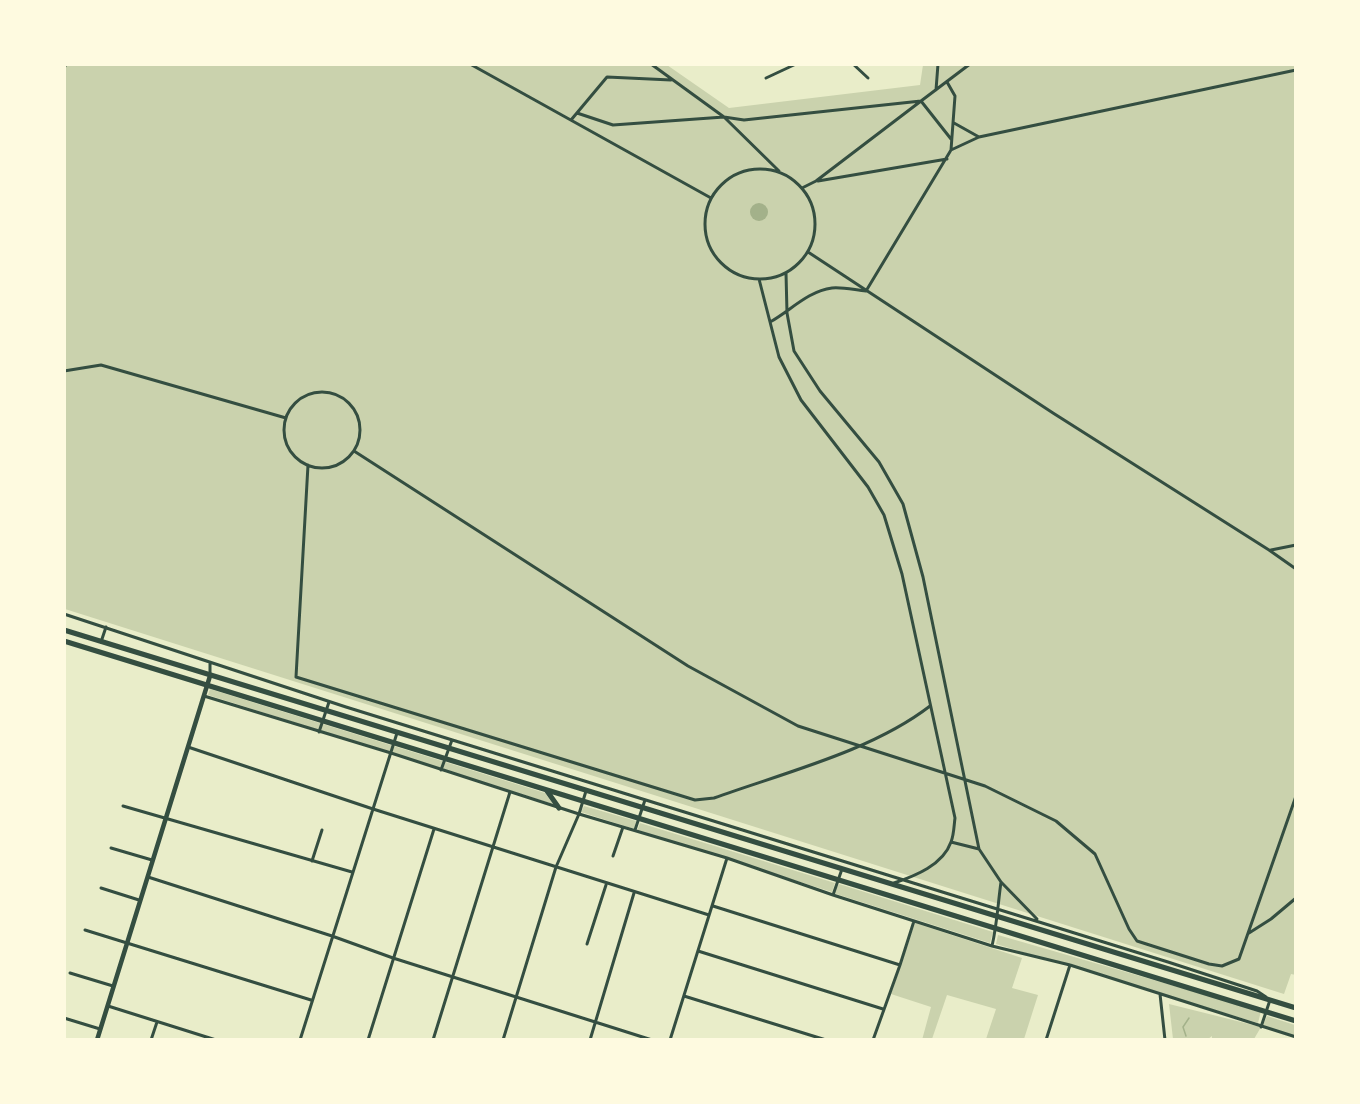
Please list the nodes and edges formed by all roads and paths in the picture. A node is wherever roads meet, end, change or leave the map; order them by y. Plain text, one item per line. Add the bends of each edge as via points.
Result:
1 (470, 64) edge
2 (651, 64) edge
3 (795, 64) edge
4 (854, 64) edge
5 (938, 64) edge
6 (970, 64) edge
7 (1296, 70) edge
8 (766, 78) dead end
9 (868, 78) dead end
10 (673, 80) junction
11 (947, 82) junction
12 (936, 90) junction
13 (921, 101) junction
14 (577, 113) junction
15 (724, 117) junction
16 (571, 120) junction
17 (954, 123) junction
18 (979, 137) junction
19 (952, 141) junction
20 (951, 150) junction
21 (947, 159) junction
22 (780, 172) junction
23 (816, 181) junction
24 (802, 188) junction
25 (711, 198) junction
26 (808, 252) junction
27 (786, 273) junction
28 (759, 279) junction
29 (866, 291) junction
30 (787, 313) junction
31 (770, 322) junction
32 (64, 371) edge
33 (286, 418) junction
34 (354, 451) junction
35 (308, 465) junction
36 (1296, 545) edge
37 (1269, 550) junction
38 (1296, 569) edge
39 (64, 614) edge
40 (106, 627) junction
41 (64, 630) edge
42 (64, 641) edge
43 (101, 642) junction
44 (165, 662) junction
45 (210, 662) junction
46 (162, 671) junction
47 (210, 676) junction
48 (208, 684) junction
49 (204, 696) junction
50 (245, 696) junction
51 (329, 702) junction
52 (930, 706) junction
53 (241, 708) junction
54 (292, 711) junction
55 (326, 711) junction
56 (323, 720) junction
57 (288, 722) junction
58 (319, 732) junction
59 (397, 733) junction
60 (452, 740) junction
61 (394, 742) junction
62 (861, 746) junction
63 (188, 747) junction
64 (449, 748) junction
65 (391, 753) junction
66 (446, 758) junction
67 (441, 770) junction
68 (944, 772) junction
69 (966, 781) junction
70 (546, 790) junction
71 (586, 790) junction
72 (510, 792) junction
73 (1296, 796) edge
74 (645, 800) junction
75 (583, 801) junction
76 (123, 806) dead end
77 (559, 808) junction
78 (642, 808) junction
79 (373, 809) junction
80 (579, 814) junction
81 (167, 819) junction
82 (639, 819) junction
83 (623, 827) junction
84 (434, 829) junction
85 (322, 830) dead end
86 (635, 830) junction
87 (951, 842) junction
88 (494, 846) junction
89 (111, 848) dead end
90 (979, 849) junction
91 (613, 856) dead end
92 (727, 858) junction
93 (153, 860) junction
94 (312, 861) junction
95 (556, 867) junction
96 (842, 869) junction
97 (352, 872) junction
98 (148, 877) junction
99 (838, 880) junction
100 (903, 880) junction
101 (1001, 882) junction
102 (891, 884) junction
103 (606, 885) junction
104 (101, 888) dead end
105 (634, 893) junction
106 (832, 895) junction
107 (1296, 897) edge
108 (141, 900) junction
109 (713, 906) junction
110 (997, 909) junction
111 (709, 915) junction
112 (995, 917) junction
113 (914, 921) junction
114 (1039, 921) junction
115 (1061, 928) junction
116 (996, 929) junction
117 (85, 930) dead end
118 (1247, 934) junction
119 (332, 936) junction
120 (1059, 936) junction
121 (127, 944) junction
122 (587, 944) dead end
123 (992, 946) junction
124 (698, 951) junction
125 (393, 958) junction
126 (1070, 964) junction
127 (900, 965) junction
128 (1167, 965) junction
129 (70, 973) dead end
130 (453, 977) junction
131 (113, 987) junction
132 (1160, 993) junction
133 (516, 996) junction
134 (684, 996) junction
135 (311, 1000) junction
136 (1271, 1000) junction
137 (108, 1006) junction
138 (1296, 1008) edge
139 (883, 1009) junction
140 (1266, 1012) junction
141 (64, 1018) edge
142 (596, 1021) junction
143 (1296, 1021) edge
144 (157, 1022) junction
145 (1261, 1027) junction
146 (100, 1029) junction
147 (201, 1035) junction
148 (1296, 1037) edge
149 (97, 1040) edge
150 (151, 1040) edge
151 (199, 1040) edge
152 (216, 1040) edge
153 (300, 1040) edge
154 (368, 1040) edge
155 (433, 1040) edge
156 (503, 1040) edge
157 (590, 1040) edge
158 (652, 1040) edge
159 (670, 1040) edge
160 (825, 1040) edge
161 (873, 1040) edge
162 (1046, 1040) edge
163 (1165, 1040) edge

1 - 16 street
2 - 10 street
3 - 8 street
4 - 9 street
5 - 12 street
6 - 11 street
7 - 18 street
10 - 14 street via 607,77
10 - 15 street
11 - 12 street
11 - 17 street via 955,96
12 - 13 street
13 - 15 street via 744,120
13 - 19 street
13 - 23 street
14 - 15 street via 613,125
14 - 16 street
15 - 22 street
16 - 25 street
17 - 18 street
17 - 19 street
18 - 20 street
19 - 20 street
20 - 21 street
21 - 23 street
21 - 29 street
22 - 24 street
22 - 25 street via 741,172 719,187
23 - 24 street
24 - 26 street via 815,214
25 - 28 street via 704,223 711,251 732,272
26 - 27 street
26 - 29 street
27 - 28 street
27 - 30 street
28 - 31 street
29 - 30 street via 832,288 806,297
29 - 37 street
30 - 31 street
30 - 69 street via 794,351 820,392 879,462 903,504 923,577
31 - 52 street via 779,357 801,400 884,515 902,574
32 - 33 street via 101,365
33 - 34 street via 299,400 309,395 338,397 357,416 359,437
33 - 35 street via 288,448
34 - 35 street via 330,467
34 - 62 street via 688,666 798,726
35 - 62 street via 296,677 696,800 714,798
36 - 37 street
37 - 38 street
39 - 40 street
40 - 43 street
40 - 45 street
41 - 43 main road
42 - 46 main road
43 - 44 main road
44 - 46 main road
44 - 47 main road
45 - 47 street
45 - 51 street
46 - 48 main road
47 - 48 main road
47 - 55 main road
48 - 49 main road
48 - 50 main road
49 - 53 street
49 - 63 main road
50 - 53 street
50 - 54 main road
51 - 55 street
51 - 60 street
52 - 62 street
52 - 68 street
53 - 57 street
54 - 56 main road
54 - 57 street
55 - 56 street
55 - 59 main road
56 - 58 street
56 - 61 main road
57 - 58 street
58 - 65 street
59 - 61 street
59 - 64 main road
60 - 64 street
60 - 74 street
61 - 65 street
61 - 66 main road
62 - 68 street
63 - 79 street
63 - 81 main road
64 - 66 street
64 - 71 main road
65 - 67 street
65 - 79 street
66 - 67 street
66 - 70 main road
67 - 72 street
68 - 69 street
68 - 87 street via 955,818
69 - 90 street
69 - 118 street via 985,786 1056,821 1095,854 1137,941 1222,966 1239,958
70 - 75 main road
70 - 77 main road
71 - 75 street
71 - 78 main road
72 - 77 street
72 - 88 street
73 - 118 street
74 - 78 street
74 - 100 street
75 - 80 street
75 - 82 main road
76 - 81 street
77 - 80 street
78 - 82 street
78 - 96 main road
79 - 84 street
79 - 97 street
80 - 83 street
80 - 95 street
81 - 93 main road
81 - 94 street
82 - 86 street
82 - 99 main road
83 - 86 street
83 - 91 street
84 - 88 street
84 - 125 street
85 - 94 street
86 - 92 street
87 - 90 street
87 - 100 street via 942,857
88 - 95 street
88 - 130 street
89 - 93 street
90 - 101 street
92 - 106 street
92 - 109 street
93 - 98 main road
94 - 97 street
95 - 103 street
95 - 133 street
96 - 99 street
96 - 102 main road
97 - 119 street
98 - 108 main road
98 - 119 street
99 - 106 street
99 - 116 main road
100 - 102 street
100 - 110 street
101 - 110 street
101 - 114 street
102 - 112 main road
103 - 105 street
103 - 122 street
104 - 108 street
105 - 111 street
105 - 142 street
106 - 113 street
107 - 118 street
108 - 121 main road
109 - 111 street
109 - 127 street
110 - 112 street
110 - 114 street
111 - 124 street
112 - 116 street
112 - 120 main road
113 - 123 street
113 - 127 street
114 - 115 street
115 - 120 street
115 - 128 street
116 - 123 street
116 - 140 main road
117 - 121 street
119 - 125 street
119 - 135 street
120 - 128 main road
121 - 131 main road
121 - 135 street
123 - 126 street
124 - 134 street
124 - 139 street
125 - 130 street
125 - 154 street
126 - 132 street
126 - 162 street
127 - 139 street
128 - 136 main road
129 - 131 street
130 - 133 street
130 - 155 street
131 - 137 main road
132 - 145 street
132 - 163 street
133 - 142 street
133 - 156 street
134 - 159 street
134 - 160 street
135 - 153 street
136 - 138 main road
136 - 140 street
137 - 144 street
137 - 146 main road
139 - 161 street
140 - 143 main road
140 - 145 street
141 - 146 street
142 - 157 street
142 - 158 street
144 - 147 street
144 - 150 street
145 - 148 street
146 - 149 main road
147 - 151 street
147 - 152 street

